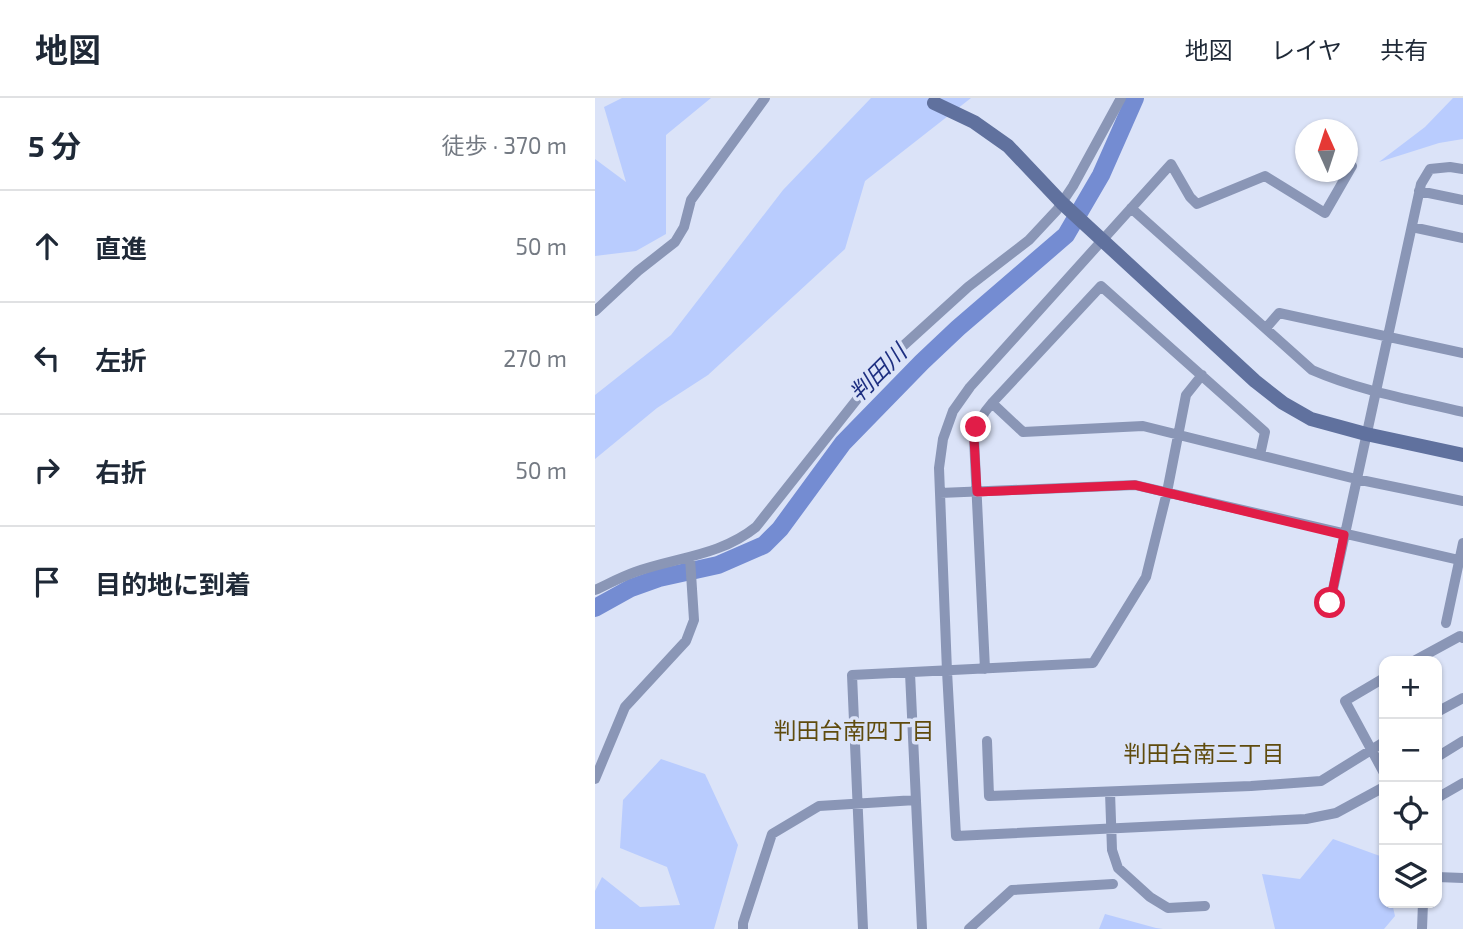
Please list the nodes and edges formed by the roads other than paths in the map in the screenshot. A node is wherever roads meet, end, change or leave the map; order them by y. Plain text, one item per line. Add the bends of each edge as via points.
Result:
1 (765, 98) edge
2 (1121, 98) edge
3 (934, 103) dead end
4 (1463, 169) edge
5 (1343, 182) edge
6 (1419, 191) junction
7 (1463, 200) edge
8 (1065, 205) junction
9 (1131, 208) junction
10 (1412, 226) junction
11 (1463, 238) edge
12 (1102, 240) junction
13 (595, 312) edge
14 (1266, 328) junction
15 (1388, 337) junction
16 (1463, 354) edge
17 (1202, 375) junction
18 (1376, 391) junction
19 (992, 403) junction
20 (1463, 412) edge
21 (1366, 434) junction
22 (1177, 435) junction
23 (1260, 454) junction
24 (1463, 455) edge
25 (1356, 479) junction
26 (977, 492) junction
27 (1167, 492) junction
28 (940, 493) junction
29 (1463, 501) edge
30 (1344, 535) junction
31 (1463, 543) edge
32 (1459, 560) junction
33 (691, 561) junction
34 (595, 590) edge
35 (1330, 603) dead end
36 (1446, 623) dead end
37 (1463, 638) edge
38 (1424, 656) edge
39 (985, 669) junction
40 (947, 671) junction
41 (910, 673) junction
42 (1379, 681) edge
43 (1463, 698) edge
44 (1442, 709) edge
45 (987, 741) dead end
46 (1463, 741) edge
47 (1379, 745) edge
48 (1371, 750) junction
49 (1442, 754) edge
50 (1379, 764) edge
51 (595, 779) edge
52 (1463, 783) edge
53 (1379, 790) edge
54 (1110, 792) junction
55 (1442, 795) edge
56 (916, 800) junction
57 (857, 803) junction
58 (1111, 828) junction
59 (1442, 877) edge
60 (1463, 878) edge
61 (1113, 884) dead end
62 (1205, 906) dead end
63 (1423, 908) edge
64 (743, 929) edge
65 (863, 929) edge
66 (922, 929) edge
67 (969, 929) edge
68 (1422, 929) edge

1 - 13 street via 691,200 675,242
2 - 8 street
3 - 8 street via 974,122 1008,146
4 - 6 street via 1430,169
5 - 9 street via 1325,213 1265,176 1197,204 1171,164
6 - 7 street
6 - 10 street
8 - 12 street
8 - 33 street via 903,346 756,527
9 - 12 street
9 - 14 street
10 - 11 street
10 - 15 street
12 - 21 street via 1283,403 1311,419
12 - 28 street via 953,411 943,439
14 - 15 street via 1279,313
14 - 18 street via 1313,370
15 - 16 street
15 - 18 street
17 - 19 street via 1101,286
17 - 22 street via 1186,395
17 - 23 street via 1265,432
18 - 20 street
18 - 21 street
19 - 22 street via 1023,432 1143,426
19 - 26 street via 974,438
21 - 24 street
21 - 25 street
22 - 23 street
22 - 27 street
23 - 25 street
25 - 29 street
25 - 30 street
26 - 27 street via 1135,485
26 - 28 street
26 - 39 street
27 - 30 street
27 - 39 street via 1146,577 1093,663
28 - 40 street
30 - 32 street
30 - 35 street
31 - 32 street
32 - 36 street
33 - 34 street via 633,572
33 - 51 street via 694,620 686,641 625,707
37 - 38 street
39 - 40 street
40 - 41 street
40 - 58 street via 956,836
41 - 56 street
41 - 57 street via 852,675
42 - 48 street via 1345,701
43 - 44 street
45 - 54 street via 989,796
46 - 49 street
47 - 48 street
48 - 50 street
48 - 54 street via 1321,781
52 - 55 street
53 - 58 street via 1324,817
54 - 58 street
56 - 57 street
56 - 66 street
57 - 64 street via 820,806 772,834
57 - 65 street
58 - 62 street via 1112,850 1126,877 1168,908
59 - 60 street
61 - 67 street via 1011,890
63 - 68 street

